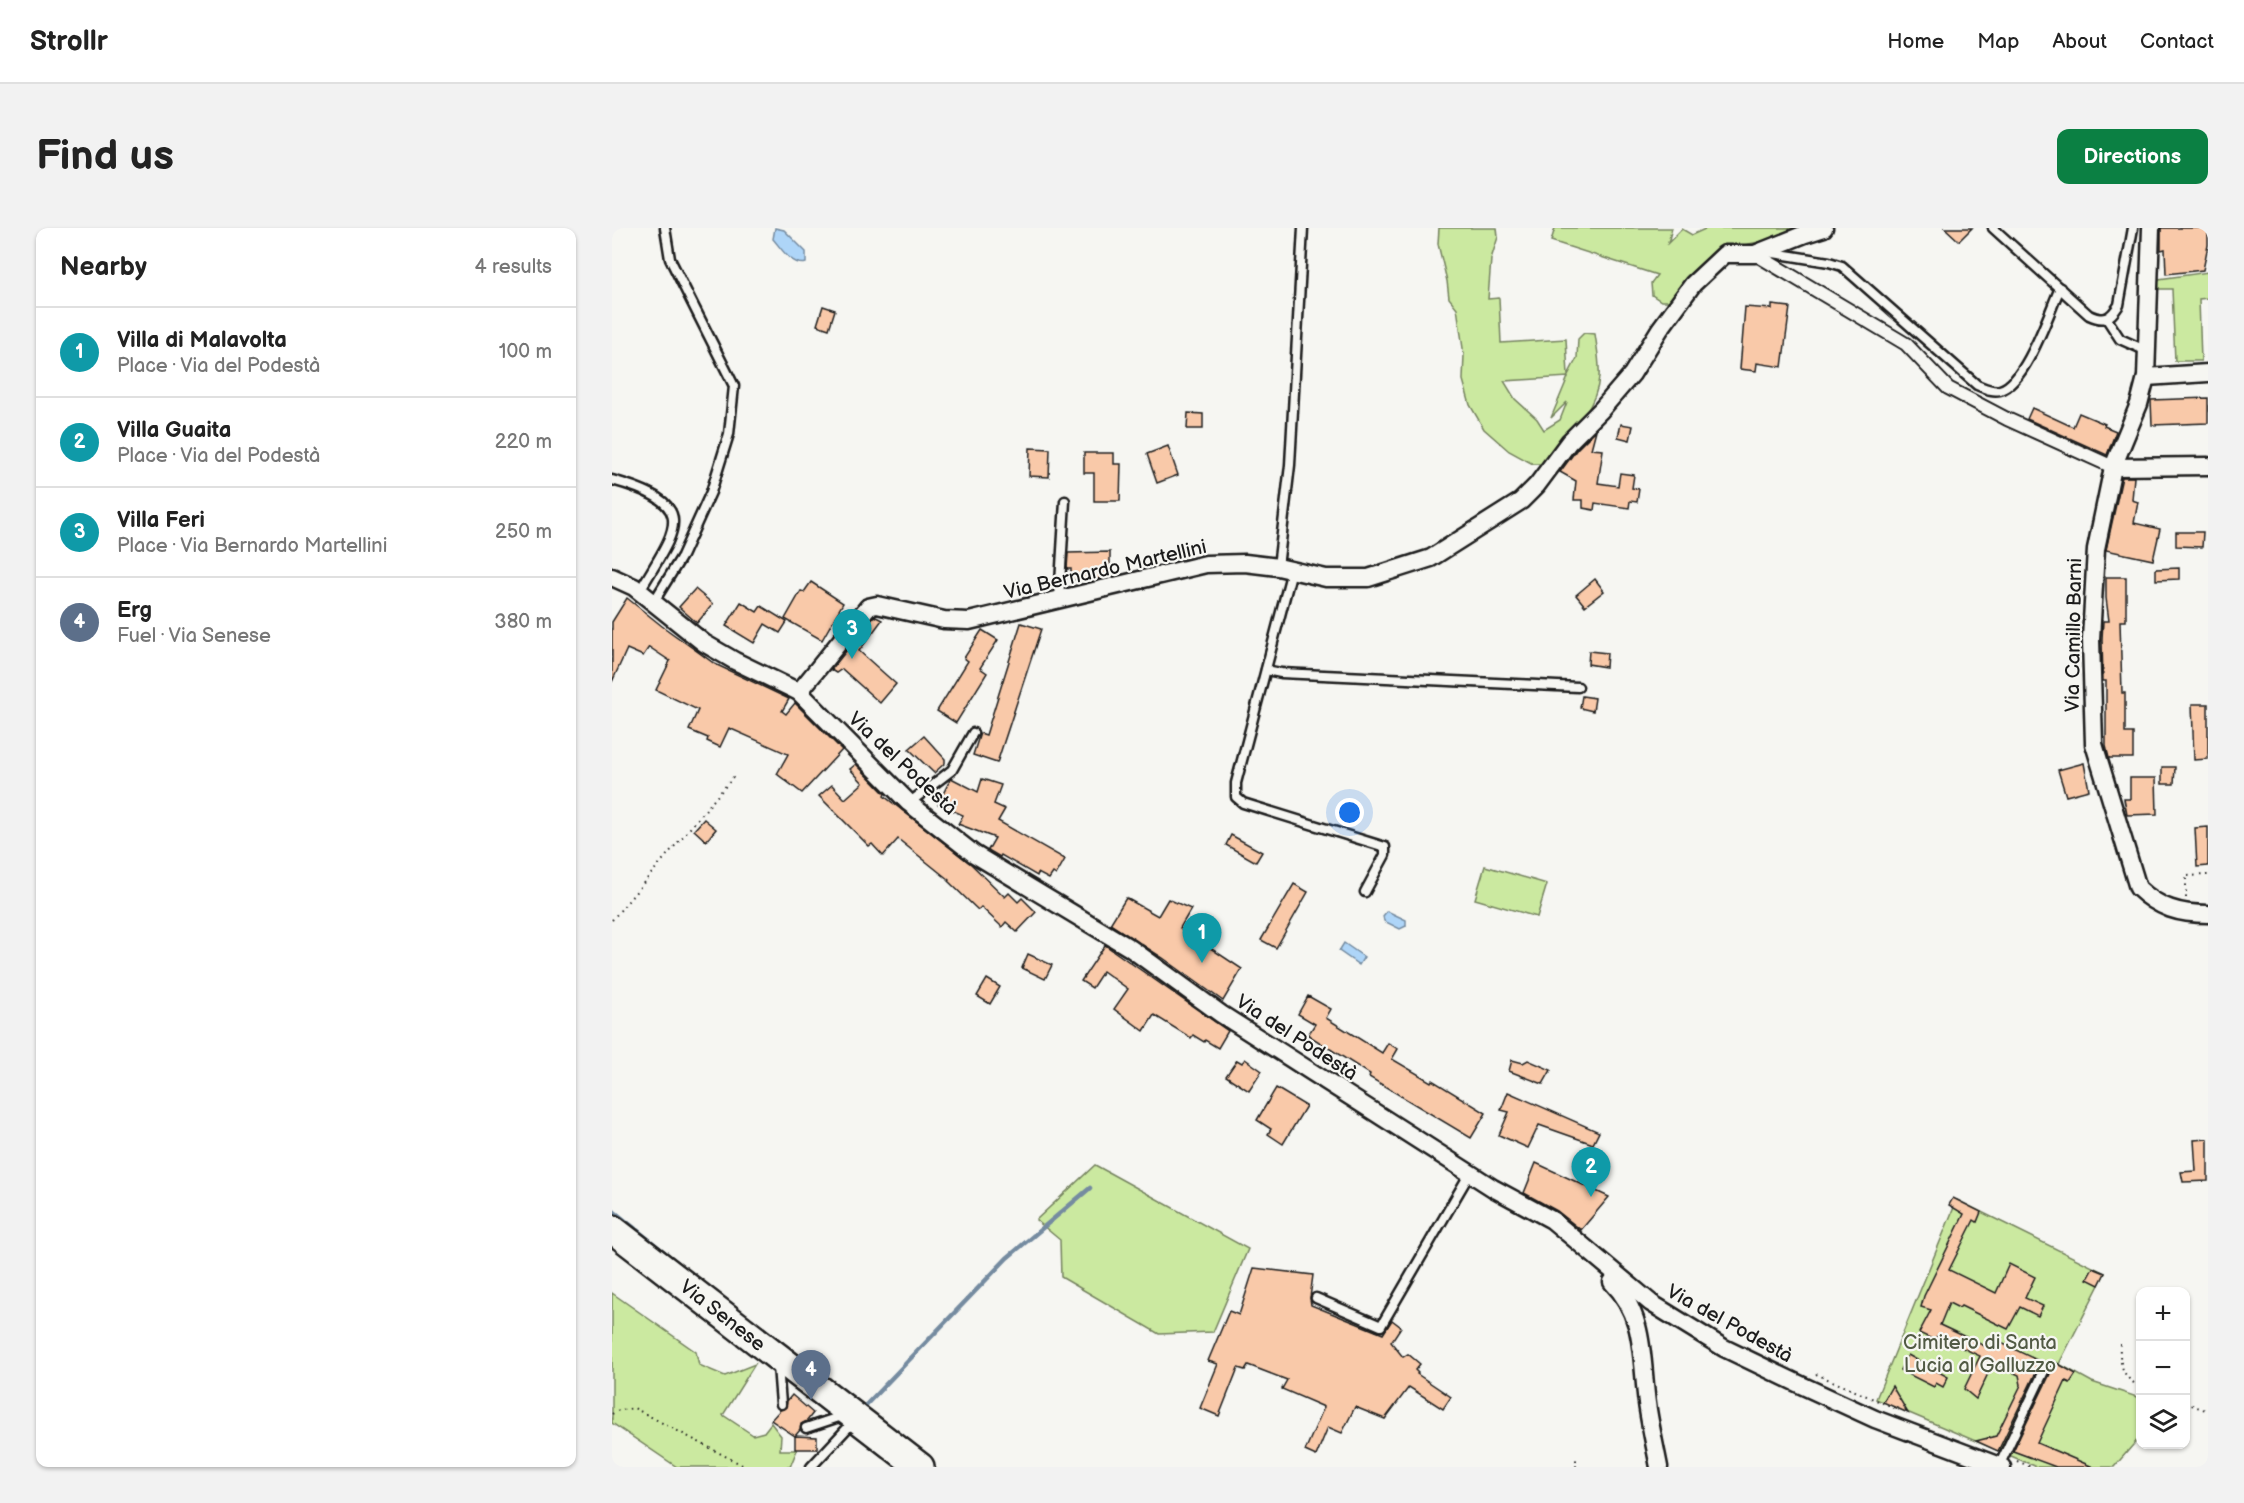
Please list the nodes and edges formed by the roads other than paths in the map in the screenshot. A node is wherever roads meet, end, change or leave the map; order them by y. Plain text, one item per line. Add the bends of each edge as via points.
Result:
1 (665, 228) edge
2 (1303, 228) edge
3 (1824, 228) edge
4 (1994, 228) edge
5 (2133, 228) edge
6 (2151, 228) edge
7 (1758, 253) junction
8 (2060, 288) junction
9 (2107, 318) junction
10 (2147, 351) junction
11 (2208, 373) edge
12 (2146, 377) junction
13 (2208, 466) edge
14 (2113, 467) junction
15 (612, 480) edge
16 (1065, 501) dead end
17 (1285, 568) junction
18 (612, 577) edge
19 (639, 592) junction
20 (1059, 600) junction
21 (653, 603) junction
22 (1266, 670) junction
23 (1578, 687) dead end
24 (799, 692) junction
25 (974, 733) dead end
26 (909, 803) junction
27 (1365, 892) dead end
28 (2207, 914) edge
29 (1470, 1173) junction
30 (612, 1229) edge
31 (1582, 1245) junction
32 (1316, 1298) dead end
33 (778, 1357) junction
34 (2044, 1369) dead end
35 (781, 1404) dead end
36 (854, 1415) junction
37 (806, 1428) dead end
38 (907, 1462) edge
39 (2000, 1466) edge
40 (812, 1467) edge
41 (1659, 1467) edge

1 - 21 lane via 670,259 734,386 729,434 711,492 682,556
2 - 17 lane
3 - 7 street, Via Bernardo Martellini
4 - 8 lane
5 - 9 lane via 2118,305
6 - 10 street, Via Camillo Barni
7 - 8 lane via 1842,266 1977,385 1992,391 2002,390 2024,369
7 - 14 street via 1906,344 1948,388
7 - 17 street, Via Bernardo Martellini via 1725,254 1693,284 1632,374 1521,501 1431,558 1408,567 1368,578 1326,578
8 - 9 lane via 2089,315
9 - 10 lane via 2121,339
10 - 12 street, Via Camillo Barni
11 - 12 street
12 - 14 street, Via Camillo Barni
13 - 14 street
14 - 28 street, Via Camillo Barni via 2093,574 2094,744 2138,888 2169,909
15 - 19 lane via 656,497 673,513 669,540
16 - 20 lane
17 - 20 street, Via Bernardo Martellini via 1206,564
17 - 22 lane
18 - 19 street, Via del Podestà
19 - 21 street, Via del Podestà
20 - 24 street, Via Bernardo Martellini via 969,621 944,620 877,605 868,607
21 - 24 street, Via del Podestà via 704,643
22 - 23 lane
22 - 27 lane via 1236,783 1236,797 1243,803 1385,847 1385,855
24 - 26 street, Via del Podestà
25 - 26 lane via 952,770
26 - 29 street, Via del Podestà via 974,854 1130,948 1221,1014
29 - 31 street, Via del Podestà via 1552,1220
29 - 32 lane via 1381,1326
30 - 33 main road, Via Senese
31 - 39 street, Via del Podestà via 1651,1303 1724,1348 1875,1419
31 - 41 street via 1594,1264 1625,1295 1638,1325
33 - 35 lane
33 - 36 main road, Via Senese
34 - 39 lane
36 - 37 lane
36 - 38 main road, Via Senese
36 - 40 lane

